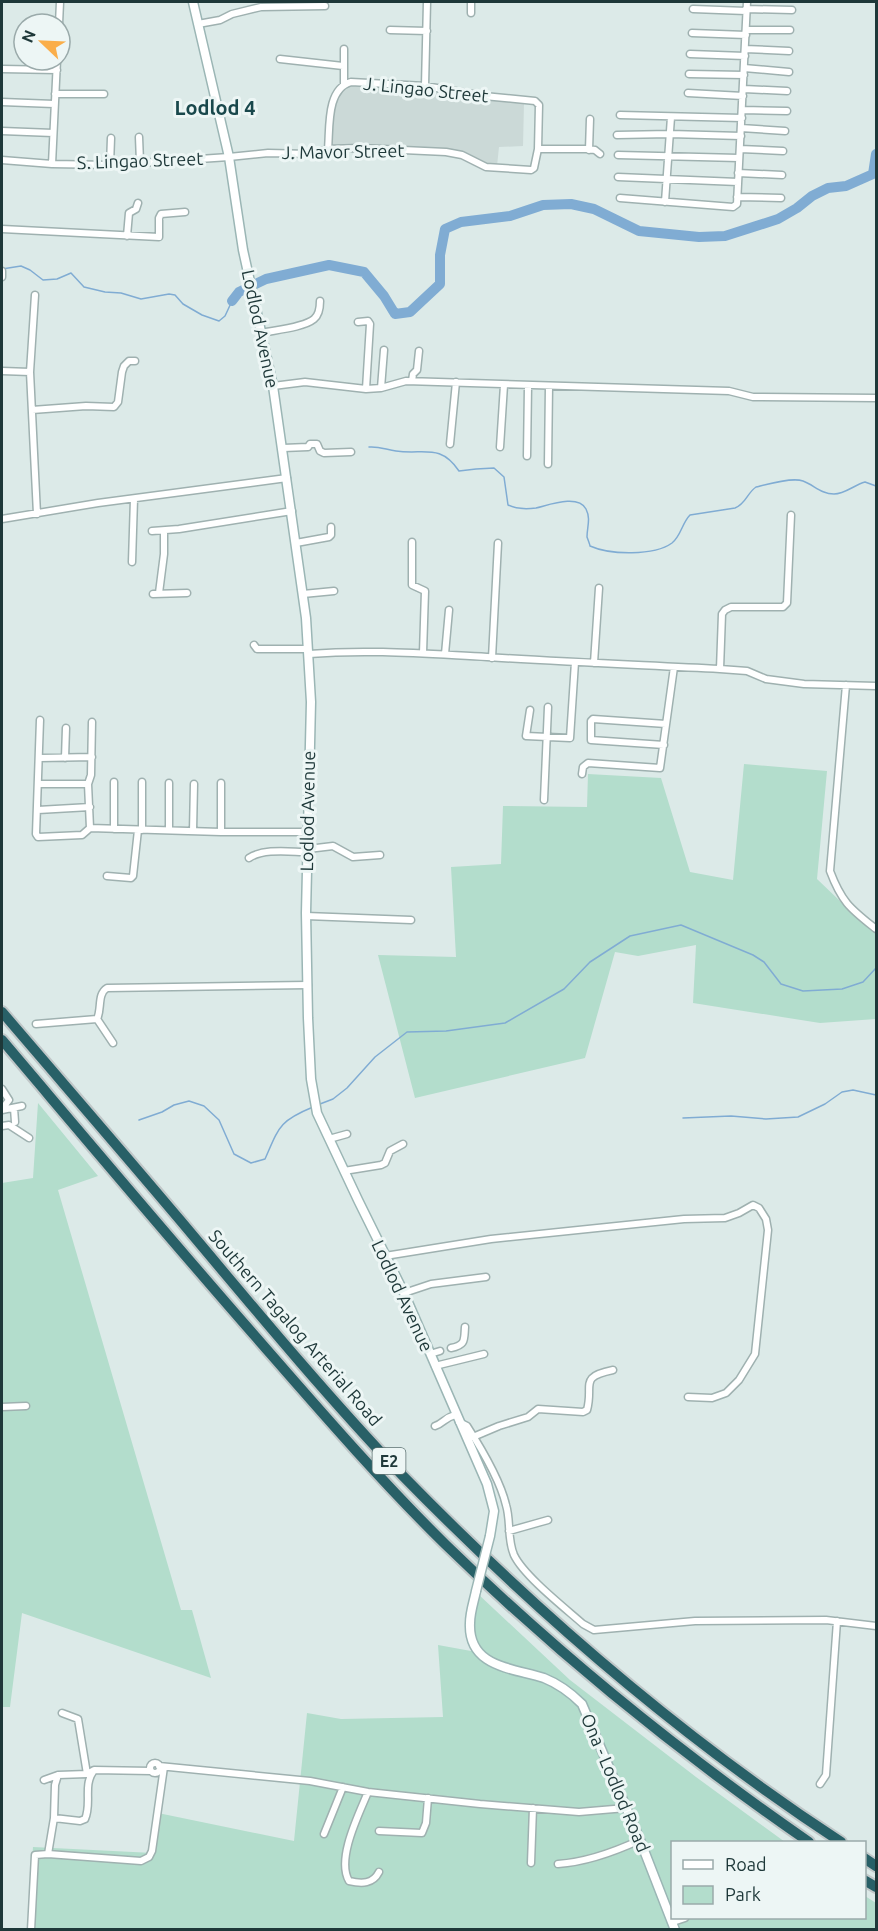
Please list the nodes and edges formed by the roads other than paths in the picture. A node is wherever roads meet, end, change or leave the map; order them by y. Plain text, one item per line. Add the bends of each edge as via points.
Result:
1 (193, 2) edge
2 (427, 2) edge
3 (471, 2) edge
4 (325, 6) dead end
5 (746, 7) edge
6 (693, 9) dead end
7 (792, 10) dead end
8 (471, 13) dead end
9 (198, 24) junction
10 (390, 30) dead end
11 (790, 30) dead end
12 (427, 31) junction
13 (746, 32) junction
14 (692, 33) dead end
15 (344, 49) dead end
16 (745, 49) junction
17 (789, 51) dead end
18 (690, 54) dead end
19 (745, 56) junction
20 (280, 59) dead end
21 (343, 66) junction
22 (57, 72) edge
23 (744, 72) junction
24 (789, 72) dead end
25 (689, 74) dead end
26 (344, 84) junction
27 (424, 86) junction
28 (787, 91) dead end
29 (743, 92) junction
30 (688, 93) dead end
31 (55, 94) junction
32 (104, 94) dead end
33 (2, 102) edge
34 (54, 104) junction
35 (743, 110) junction
36 (787, 111) dead end
37 (621, 116) dead end
38 (671, 117) junction
39 (742, 118) junction
40 (590, 119) dead end
41 (741, 128) junction
42 (2, 131) edge
43 (785, 131) dead end
44 (53, 133) junction
45 (670, 134) junction
46 (618, 135) dead end
47 (741, 136) junction
48 (139, 137) dead end
49 (111, 138) dead end
50 (328, 149) junction
51 (538, 149) junction
52 (740, 149) junction
53 (589, 150) junction
54 (783, 151) dead end
55 (600, 154) dead end
56 (618, 155) dead end
57 (668, 156) junction
58 (229, 157) junction
59 (739, 158) junction
60 (2, 160) edge
61 (140, 162) junction
62 (52, 164) junction
63 (110, 165) junction
64 (738, 173) junction
65 (782, 175) dead end
66 (618, 177) dead end
67 (667, 179) junction
68 (738, 182) junction
69 (737, 197) junction
70 (620, 198) dead end
71 (781, 198) dead end
72 (665, 202) junction
73 (138, 203) dead end
74 (185, 212) dead end
75 (2, 229) edge
76 (127, 236) junction
77 (35, 295) dead end
78 (320, 301) dead end
79 (358, 322) dead end
80 (261, 333) junction
81 (384, 350) dead end
82 (419, 351) dead end
83 (135, 361) dead end
84 (2, 371) edge
85 (30, 372) junction
86 (412, 381) junction
87 (456, 382) junction
88 (504, 385) junction
89 (273, 386) junction
90 (528, 386) junction
91 (549, 386) junction
92 (381, 388) junction
93 (366, 389) junction
94 (876, 398) edge
95 (32, 410) junction
96 (450, 444) dead end
97 (500, 447) dead end
98 (283, 448) junction
99 (351, 452) dead end
100 (527, 456) dead end
101 (548, 464) dead end
102 (287, 478) junction
103 (134, 499) junction
104 (292, 511) junction
105 (37, 514) junction
106 (790, 515) dead end
107 (2, 519) edge
108 (331, 527) dead end
109 (152, 531) dead end
110 (164, 531) junction
111 (412, 542) dead end
112 (296, 543) junction
113 (498, 543) dead end
114 (132, 562) dead end
115 (599, 588) dead end
116 (334, 591) dead end
117 (187, 593) dead end
118 (303, 594) junction
119 (449, 609) dead end
120 (254, 645) dead end
121 (308, 651) junction
122 (423, 653) junction
123 (446, 654) junction
124 (492, 658) junction
125 (575, 662) junction
126 (594, 663) junction
127 (674, 667) junction
128 (720, 669) junction
129 (846, 685) junction
130 (876, 686) edge
131 (548, 707) dead end
132 (530, 710) dead end
133 (40, 720) dead end
134 (92, 722) dead end
135 (666, 724) junction
136 (66, 728) dead end
137 (546, 737) junction
138 (664, 745) junction
139 (40, 758) junction
140 (65, 758) junction
141 (92, 758) junction
142 (582, 774) dead end
143 (114, 782) dead end
144 (142, 782) dead end
145 (169, 783) dead end
146 (221, 783) dead end
147 (39, 784) junction
148 (88, 784) junction
149 (194, 784) dead end
150 (544, 800) dead end
151 (90, 807) junction
152 (38, 810) junction
153 (90, 828) junction
154 (114, 829) junction
155 (140, 830) junction
156 (169, 830) junction
157 (308, 830) junction
158 (193, 831) junction
159 (219, 831) junction
160 (308, 850) junction
161 (380, 855) dead end
162 (249, 858) dead end
163 (107, 876) dead end
164 (306, 916) junction
165 (411, 920) dead end
166 (876, 929) edge
167 (308, 985) junction
168 (2, 1012) edge
169 (97, 1019) junction
170 (36, 1024) dead end
171 (2, 1040) edge
172 (113, 1043) dead end
173 (2, 1089) edge
174 (22, 1106) dead end
175 (14, 1108) junction
176 (2, 1110) edge
177 (15, 1122) dead end
178 (2, 1126) edge
179 (347, 1134) dead end
180 (29, 1138) dead end
181 (329, 1139) junction
182 (403, 1144) dead end
183 (344, 1171) junction
184 (385, 1256) junction
185 (486, 1277) dead end
186 (404, 1293) junction
187 (465, 1327) dead end
188 (451, 1348) dead end
189 (440, 1351) dead end
190 (430, 1354) junction
191 (484, 1354) dead end
192 (435, 1366) junction
193 (613, 1370) dead end
194 (688, 1397) dead end
195 (26, 1406) dead end
196 (2, 1407) edge
197 (457, 1419) junction
198 (435, 1426) dead end
199 (473, 1437) junction
200 (548, 1520) dead end
201 (509, 1532) junction
202 (476, 1591) joint
203 (837, 1621) junction
204 (876, 1626) edge
205 (62, 1713) dead end
206 (162, 1767) junction
207 (94, 1770) junction
208 (87, 1774) junction
209 (58, 1775) junction
210 (44, 1780) dead end
211 (820, 1784) dead end
212 (343, 1787) junction
213 (368, 1792) junction
214 (428, 1798) junction
215 (533, 1808) junction
216 (626, 1808) junction
217 (54, 1818) junction
218 (379, 1831) dead end
219 (324, 1834) dead end
220 (640, 1840) junction
221 (808, 1841) edge
222 (840, 1841) edge
223 (48, 1854) junction
224 (531, 1863) dead end
225 (558, 1864) dead end
226 (379, 1872) dead end
227 (671, 1918) edge
228 (31, 1929) edge

1 - 9 main road, Lodlod Avenue
2 - 12 street
3 - 8 street
4 - 9 street via 261,7
5 - 6 street
5 - 7 street
5 - 13 street
9 - 58 main road, Lodlod Avenue
10 - 12 street
11 - 13 street
12 - 27 street
13 - 14 street
13 - 16 street
15 - 21 street
16 - 17 street
16 - 19 street
18 - 19 street
19 - 23 street
20 - 21 street
21 - 26 street
22 - 31 street
23 - 24 street
23 - 25 street
23 - 29 street
26 - 27 street, J. Lingao Street
26 - 50 street, J. Lingao Street via 332,103
27 - 51 street, J. Lingao Street via 535,101 539,105
28 - 29 street
29 - 30 street
29 - 35 street
31 - 32 street
31 - 34 street
33 - 34 street
34 - 44 street
35 - 36 street
35 - 39 street
37 - 38 street
38 - 39 street
38 - 45 street
39 - 41 street
40 - 53 street
41 - 43 street
41 - 47 street
42 - 44 street
44 - 62 street
45 - 46 street
45 - 47 street
45 - 57 street
47 - 52 street
48 - 61 street
49 - 63 street
50 - 51 street, J. Mavor Street via 446,152 486,167 531,170
50 - 58 street, J. Mavor Street via 309,154 276,152
51 - 53 street
52 - 54 street
52 - 59 street
53 - 55 street
56 - 57 street
57 - 59 street
57 - 67 street
58 - 61 street, S. Lingao Street
58 - 80 main road, Lodlod Avenue
59 - 64 street
60 - 62 street, S. Lingao Street
61 - 63 street, S. Lingao Street
62 - 63 street, S. Lingao Street
64 - 65 street
64 - 68 street
66 - 67 street
67 - 68 street
67 - 72 street
68 - 69 street
69 - 71 street
69 - 72 street via 733,207
70 - 72 street
73 - 76 street via 129,213
74 - 76 street via 161,214 159,237
75 - 76 street
77 - 85 street
78 - 80 street via 314,319
79 - 93 street via 370,324
80 - 89 main road, Lodlod Avenue
81 - 92 street
82 - 86 street
83 - 95 street via 124,366 114,407
84 - 85 street
85 - 95 street
86 - 87 street
86 - 92 street
87 - 88 street
87 - 96 street
88 - 90 street
88 - 97 street
89 - 93 street via 305,382
89 - 98 main road, Lodlod Avenue
90 - 91 street
90 - 100 street
91 - 94 street via 729,391 753,397
91 - 101 street
92 - 93 street
95 - 105 street
98 - 99 street via 317,444 324,453
98 - 102 main road, Lodlod Avenue
102 - 103 street
102 - 104 main road, Lodlod Avenue
103 - 105 street
103 - 114 street
104 - 110 street
104 - 112 main road, Lodlod Avenue
105 - 107 street
106 - 128 street via 787,603 783,607 725,610
108 - 112 street via 329,537
109 - 110 street
110 - 117 street via 156,593
111 - 122 street via 412,585 424,591
112 - 118 main road, Lodlod Avenue
113 - 124 street
115 - 126 street
116 - 118 street
118 - 121 main road, Lodlod Avenue
119 - 123 street
120 - 121 street via 257,649
121 - 122 street
121 - 157 main road, Lodlod Avenue
122 - 123 street
123 - 124 street
124 - 125 street
125 - 126 street
125 - 137 street via 571,737
126 - 127 street
127 - 128 street
127 - 135 street
128 - 129 street via 747,671 766,680
129 - 130 street
129 - 166 street via 830,871 849,908
131 - 137 street
132 - 137 street via 526,736
133 - 139 street
134 - 141 street
135 - 138 street
135 - 138 street via 591,721 591,740
136 - 140 street
137 - 150 street
138 - 142 street via 658,769 588,763
139 - 140 street
139 - 147 street
140 - 141 street
141 - 148 street
143 - 154 street
144 - 155 street
145 - 156 street
146 - 159 street
147 - 148 street
147 - 152 street
148 - 151 street
149 - 158 street
151 - 152 street
151 - 153 street
152 - 153 street via 38,837 82,835
153 - 154 street
154 - 155 street
155 - 156 street
155 - 163 street via 133,876
156 - 158 street
157 - 159 street
157 - 160 main road, Lodlod Avenue
158 - 159 street
160 - 161 street via 333,846 353,857
160 - 162 street
160 - 164 main road, Lodlod Avenue
164 - 165 street
164 - 167 main road, Lodlod Avenue
167 - 169 street via 107,988 102,991
167 - 181 main road, Lodlod Avenue via 314,1098
168 - 222 highway, Southern Tagalog Arterial Road / E2 via 308,1371 453,1526 651,1704
169 - 170 street
169 - 172 street
171 - 221 highway, Southern Tagalog Arterial Road / E2 via 302,1390 446,1545 640,1718
173 - 176 street via 9,1100
174 - 175 street
175 - 176 street
175 - 177 street
178 - 180 street via 9,1125
179 - 181 street
181 - 183 main road, Lodlod Avenue
182 - 183 street via 390,1151 381,1165
183 - 184 main road, Lodlod Avenue
184 - 186 main road, Lodlod Avenue
184 - 194 street via 491,1239 725,1218 755,1205 766,1219 768,1230 755,1354 726,1393 712,1398
185 - 186 street via 431,1284
186 - 190 main road, Lodlod Avenue
187 - 188 street via 464,1342
189 - 190 street
190 - 192 main road, Lodlod Avenue
191 - 192 street
192 - 197 main road, Lodlod Avenue
193 - 199 street via 591,1377 588,1404 583,1412 538,1409 528,1417
195 - 196 street
197 - 198 street via 446,1418
197 - 199 street
197 - 202 main road, Lodlod Avenue, bridge via 494,1511
199 - 201 street via 504,1497
200 - 201 street
201 - 203 street via 514,1554 523,1569 594,1630 695,1621
202 - 216 main road, Ona - Lodlod Road via 470,1622 478,1649 493,1664 551,1681 582,1704
203 - 204 street
203 - 211 street via 826,1775
205 - 208 street via 78,1719
206 - 207 street via 156,1773
206 - 212 street
206 - 223 street via 152,1851 148,1857 141,1861
207 - 208 street
207 - 217 street via 88,1780 85,1819
208 - 209 street
209 - 210 street
209 - 217 street
212 - 213 street
212 - 219 street
213 - 214 street
213 - 226 street via 349,1843 345,1872 349,1881 371,1882
214 - 215 street
214 - 218 street via 422,1833
215 - 216 street via 579,1812
215 - 224 street
216 - 220 main road, Ona - Lodlod Road
217 - 223 street
220 - 225 street via 576,1863
220 - 227 main road, Ona - Lodlod Road
223 - 228 street via 35,1856

